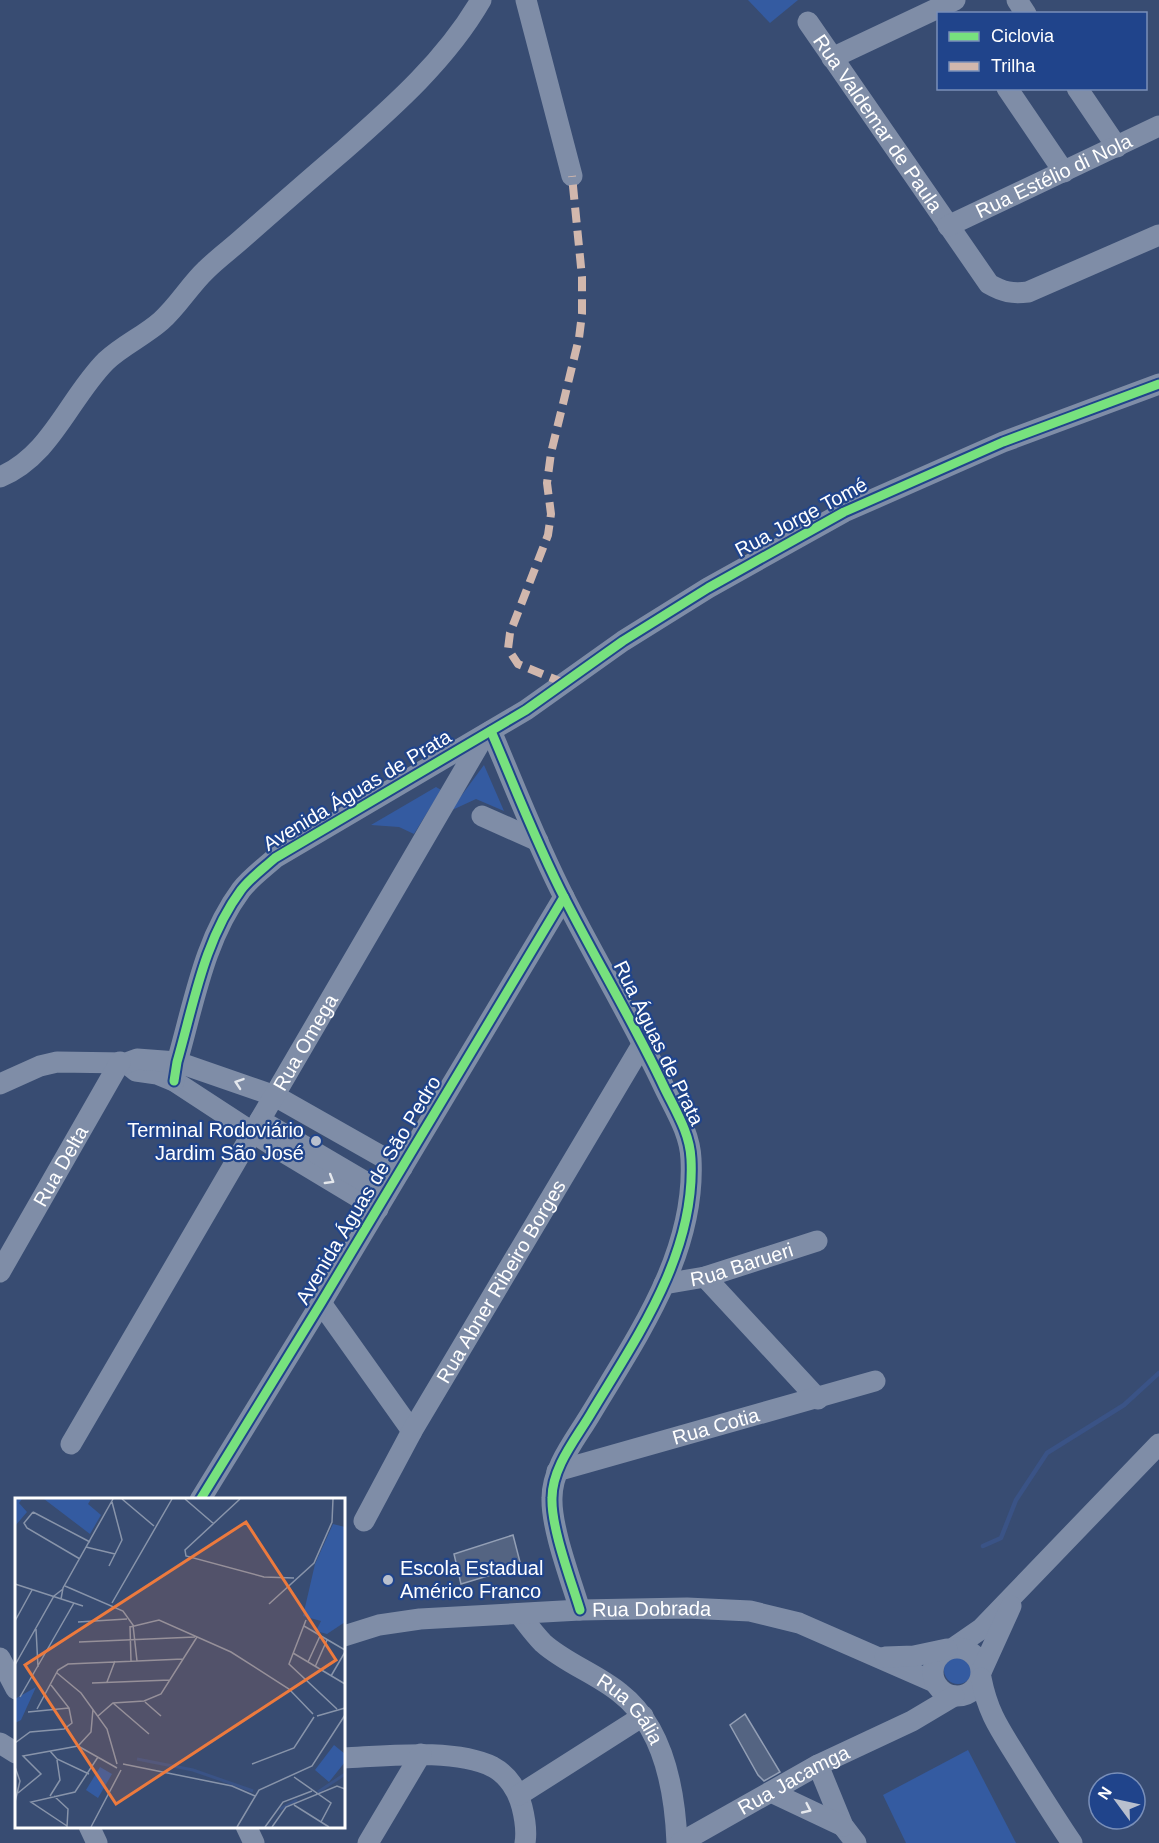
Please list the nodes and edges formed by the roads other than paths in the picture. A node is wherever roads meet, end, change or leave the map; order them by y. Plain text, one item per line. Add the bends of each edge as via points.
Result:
1 (481, 0) edge
2 (526, 0) edge
3 (954, 6) edge
4 (940, 12) edge
5 (937, 13) edge
6 (808, 22) dead end
7 (832, 58) junction
8 (1008, 90) edge
9 (1078, 90) edge
10 (1159, 126) edge
11 (1117, 147) junction
12 (1064, 172) junction
13 (572, 176) dead end
14 (948, 226) junction
15 (1159, 236) edge
16 (1159, 384) edge
17 (0, 477) edge
18 (489, 732) junction
19 (482, 816) dead end
20 (538, 841) junction
21 (564, 897) junction
22 (643, 1043) junction
23 (123, 1063) junction
24 (176, 1072) junction
25 (0, 1084) edge
26 (264, 1113) junction
27 (390, 1188) junction
28 (817, 1241) dead end
29 (1, 1268) edge
30 (705, 1277) junction
31 (664, 1284) junction
32 (321, 1303) junction
33 (875, 1381) dead end
34 (818, 1399) junction
35 (412, 1431) junction
36 (71, 1444) dead end
37 (1159, 1444) edge
38 (557, 1471) junction
39 (201, 1498) edge
40 (364, 1521) dead end
41 (1021, 1586) junction
42 (580, 1610) junction
43 (520, 1614) junction
44 (345, 1636) edge
45 (951, 1648) junction
46 (0, 1658) edge
47 (882, 1658) junction
48 (981, 1674) junction
49 (15, 1687) edge
50 (947, 1691) junction
51 (643, 1716) junction
52 (0, 1743) edge
53 (15, 1752) edge
54 (421, 1754) junction
55 (1017, 1757) junction
56 (345, 1758) edge
57 (818, 1765) junction
58 (771, 1792) junction
59 (519, 1795) junction
60 (843, 1826) junction
61 (90, 1828) edge
62 (246, 1828) edge
63 (97, 1843) edge
64 (254, 1843) edge
65 (368, 1843) edge
66 (525, 1843) edge
67 (679, 1843) edge
68 (856, 1843) edge
69 (1072, 1843) edge

1 - 17 street via 451,43 393,107 206,270 168,315 106,362 44,445 29,460
2 - 13 street
3 - 4 street
5 - 7 street
6 - 7 street, Rua Valdemar de Paula
7 - 14 street, Rua Valdemar de Paula
8 - 12 street
9 - 11 street
10 - 11 street, Rua Estélio di Nola
11 - 12 street, Rua Estélio di Nola
12 - 14 street, Rua Estélio di Nola
14 - 15 street, Rua Valdemar de Paula via 989,284 1013,294 1028,292
16 - 18 street, Rua Jorge Tomé via 1003,442 844,512 708,588
18 - 20 street, Rua Águas de Prata
18 - 24 street, Avenida Águas de Prata via 275,858 243,887 211,942
18 - 26 street, Rua Omega
19 - 20 street
20 - 21 street, Rua Águas de Prata
21 - 22 street, Rua Águas de Prata
21 - 27 street, Avenida Águas de São Pedro
22 - 31 street, Rua Águas de Prata via 686,1133 691,1158 685,1222
22 - 35 street, Rua Abner Ribeiro Borges
23 - 24 street via 137,1059
23 - 25 street via 57,1062
23 - 29 street, Rua Delta
26 -> 24 street
24 - 26 street
26 - 27 street
26 - 27 street
26 - 36 street, Rua Omega
27 - 32 street, Avenida Águas de São Pedro
28 - 30 street, Rua Barueri
30 - 31 street, Rua Barueri
30 - 34 street
31 - 38 street, Rua Águas de Prata
32 - 35 street
32 - 39 street, Avenida Águas de São Pedro
33 - 34 street, Rua Cotia
34 - 38 street, Rua Cotia
35 - 40 street, Rua Abner Ribeiro Borges
37 - 41 street
38 - 42 street, Rua Águas de Prata via 552,1497 555,1521
41 - 45 street via 981,1629
41 - 48 street
42 - 43 street, Rua Dobrada
42 - 47 street, Rua Dobrada via 750,1611 799,1623
43 - 44 street, Rua Dobrada via 420,1619 378,1625
43 - 51 street, Rua Gália via 544,1643 621,1694
45 - 47 street, Rua Dobrada
45 - 48 street via 970,1650 980,1662
45 - 50 street via 936,1660 933,1671
46 - 49 street
47 - 50 street, Rua Dobrada
48 - 50 street via 974,1690
48 - 55 street via 990,1712
50 - 55 street
50 - 57 street, Rua Jacamga via 912,1721
51 - 59 street
51 - 67 street, Rua Gália via 669,1779
52 - 53 street
54 - 56 street
54 - 59 street via 480,1762 495,1768
54 - 65 street
55 - 69 street
57 - 58 street, Rua Jacamga
57 - 60 street
58 -> 60 street
58 - 67 street, Rua Jacamga
59 - 66 street via 525,1815
60 - 68 street
61 - 63 street
62 - 64 street

